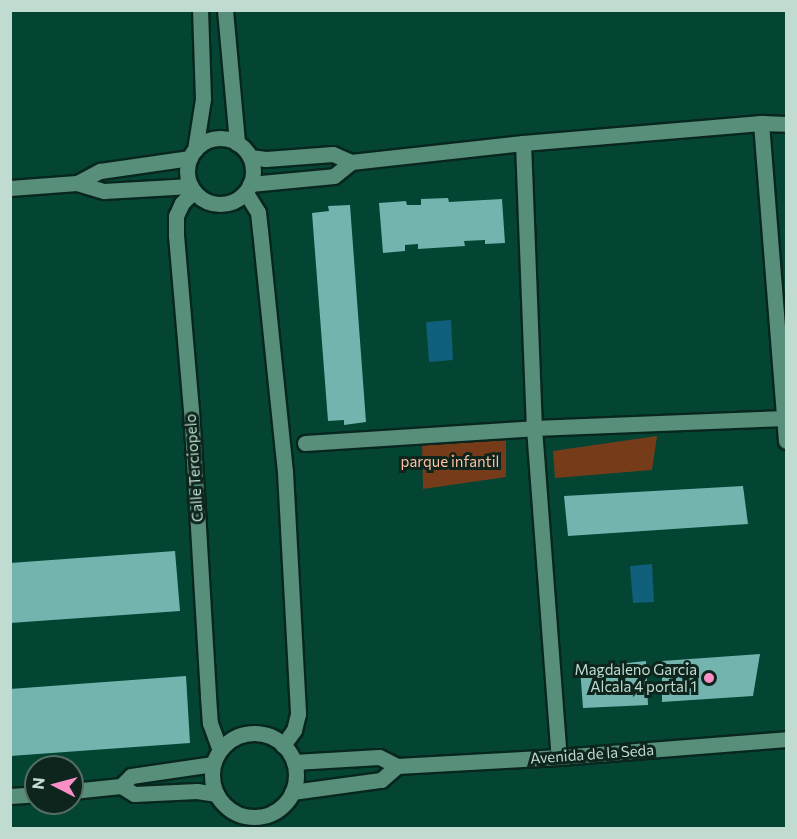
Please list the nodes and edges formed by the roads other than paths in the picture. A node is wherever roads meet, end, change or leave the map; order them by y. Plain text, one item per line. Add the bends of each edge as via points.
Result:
1 (200, 10) edge
2 (225, 10) edge
3 (761, 123) junction
4 (786, 124) edge
5 (237, 143) junction
6 (523, 143) junction
7 (193, 154) junction
8 (250, 157) junction
9 (351, 162) junction
10 (77, 183) junction
11 (10, 188) edge
12 (192, 188) junction
13 (248, 188) junction
14 (785, 418) junction
15 (534, 428) junction
16 (786, 441) edge
17 (305, 443) dead end
18 (786, 739) edge
19 (283, 745) junction
20 (217, 757) junction
21 (559, 757) junction
22 (294, 762) junction
23 (397, 766) junction
24 (121, 786) junction
25 (84, 790) edge
26 (292, 792) junction
27 (217, 794) junction
28 (262, 822) edge

1 - 7 street via 203,99
2 - 5 street
3 - 4 street
3 - 6 street
3 - 14 street
5 - 7 street via 210,140
5 - 8 street
6 - 9 street
6 - 15 street
7 - 10 street via 100,171
7 - 12 street via 188,177
8 - 9 street via 333,154
8 - 13 street
9 - 13 street via 334,176
10 - 11 street
10 - 12 street via 104,191
12 - 13 street via 203,199 221,204
12 - 20 street, Calle Terciopelo via 176,216 209,714
13 - 19 street via 258,212 285,472 298,714 294,730
14 - 15 street
14 - 16 street
15 - 17 street
15 - 21 street
18 - 21 street, Avenida de la Seda
19 - 20 street via 265,735 246,734 227,742
19 - 22 street
20 - 24 street via 131,776
20 - 27 street via 212,778
21 - 23 street, Avenida de la Seda
22 - 23 street, Avenida de la Seda via 379,757
22 - 26 street
23 - 26 street, Avenida de la Seda via 381,780
24 - 25 street
24 - 27 street via 134,794
26 - 28 street
27 - 28 street via 232,811

